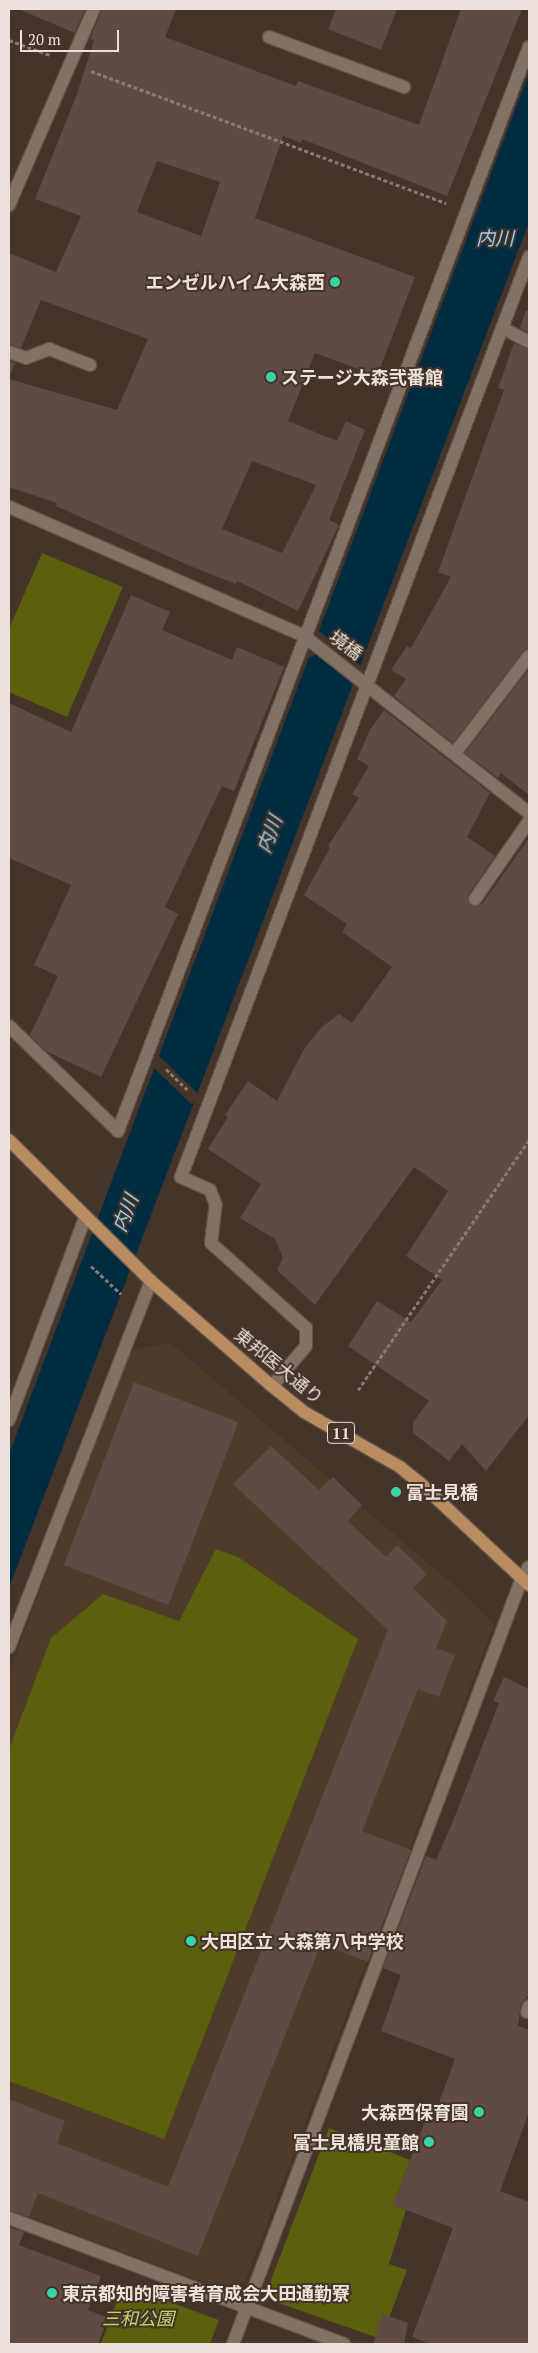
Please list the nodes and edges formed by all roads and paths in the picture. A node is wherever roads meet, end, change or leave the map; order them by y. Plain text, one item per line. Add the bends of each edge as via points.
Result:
1 (94, 9) edge
2 (269, 37) dead end
3 (9, 40) edge
4 (529, 47) edge
5 (70, 63) junction
6 (404, 87) dead end
7 (9, 205) edge
8 (468, 212) junction
9 (529, 256) edge
10 (502, 328) junction
11 (529, 342) edge
12 (9, 352) edge
13 (90, 365) dead end
14 (9, 507) edge
15 (304, 636) junction
16 (529, 656) edge
17 (367, 682) junction
18 (455, 753) junction
19 (529, 814) edge
20 (529, 821) edge
21 (475, 899) dead end
22 (9, 1026) edge
23 (163, 1066) dead end
24 (191, 1094) dead end
25 (9, 1140) edge
26 (529, 1140) edge
27 (86, 1218) junction
28 (73, 1248) junction
29 (151, 1281) junction
30 (138, 1310) junction
31 (272, 1386) junction
32 (358, 1390) dead end
33 (9, 1420) edge
34 (529, 1567) edge
35 (525, 1582) edge
36 (9, 1647) edge
37 (9, 2218) edge
38 (247, 2307) junction
39 (233, 2344) edge
40 (344, 2344) edge

1 - 5 street
2 - 6 street
3 - 5 path
4 - 8 street
5 - 7 street
5 - 8 path
8 - 15 street
9 - 10 street
10 - 11 street
10 - 17 street
12 - 13 street via 26,358 49,349
14 - 15 street, 境橋
15 - 17 street, 境橋
15 - 22 street via 118,1131
16 - 18 street
17 - 18 street, 境橋
17 - 31 street via 182,1177 210,1190 216,1205 211,1243 306,1328 306,1346
18 - 19 street, 境橋
20 - 21 street
23 - 24 path
25 - 27 main road, 11
26 - 32 path
27 - 28 street
27 - 29 main road, 11
28 - 30 path
28 - 33 street
29 - 30 street
29 - 31 main road, 東邦医大通り / 11
30 - 36 street
31 - 35 main road, 東邦医大通り / 11 via 304,1412 400,1467
34 - 35 street
35 - 38 street
37 - 38 street
38 - 39 street
38 - 40 street

